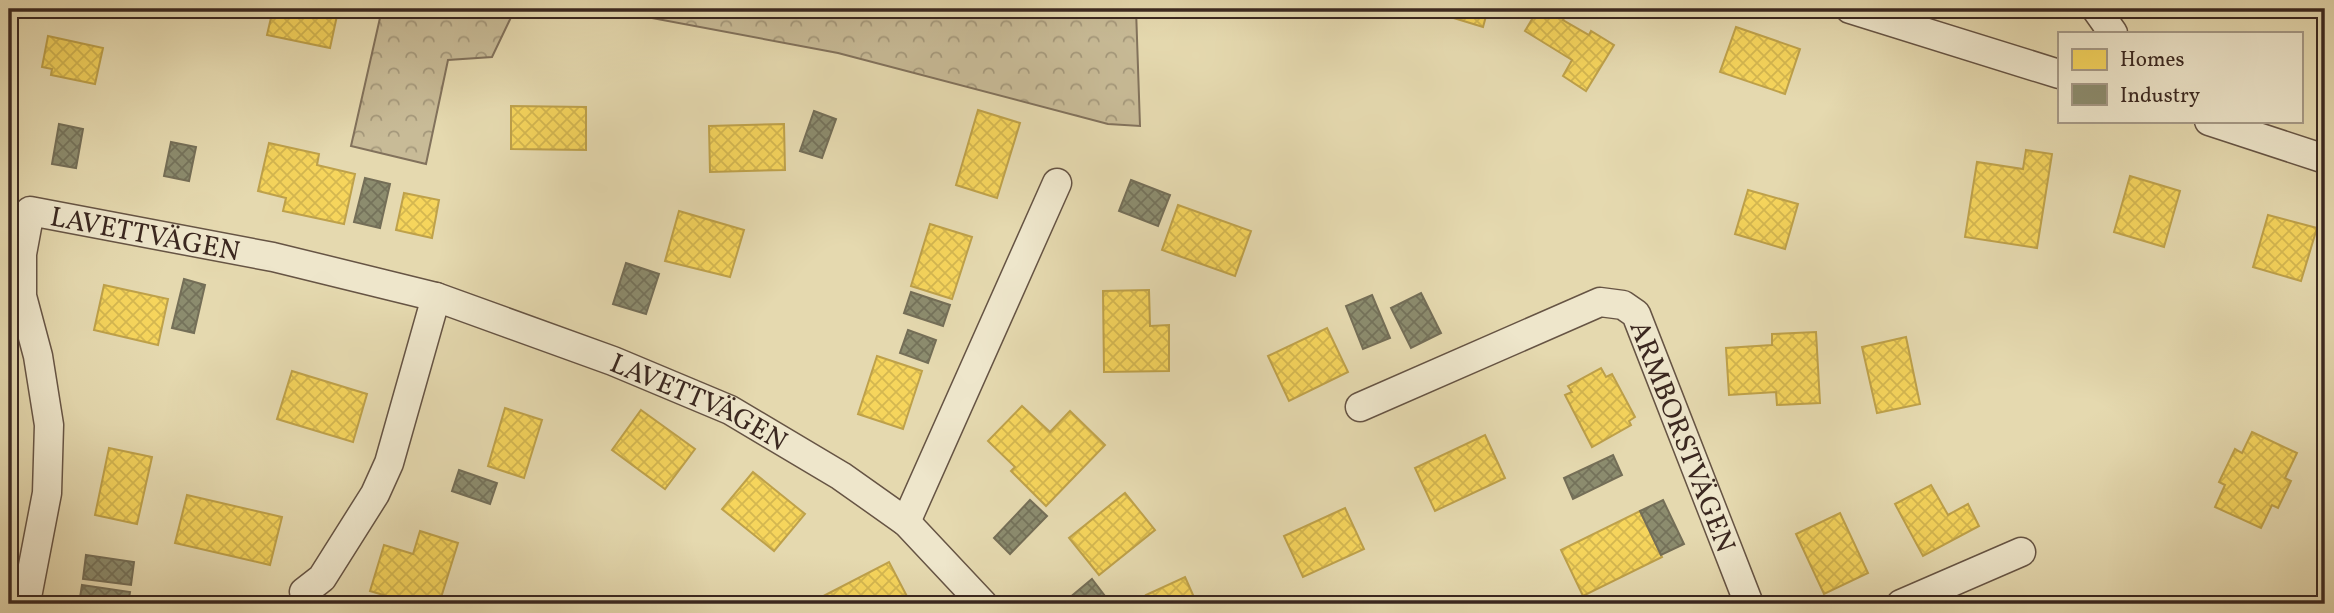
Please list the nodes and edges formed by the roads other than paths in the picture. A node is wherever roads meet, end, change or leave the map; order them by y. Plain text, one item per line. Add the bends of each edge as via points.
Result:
1 (1850, 9) edge
2 (2096, 9) edge
3 (2112, 32) edge
4 (2058, 74) edge
5 (2212, 122) edge
6 (2325, 159) edge
7 (1057, 183) dead end
8 (19, 208) edge
9 (436, 298) junction
10 (1360, 407) dead end
11 (906, 522) junction
12 (2021, 552) dead end
13 (304, 592) dead end
14 (27, 597) dead end
15 (984, 604) edge
16 (1749, 604) edge
17 (1901, 604) edge

1 - 4 street
2 - 3 street
5 - 6 street
7 - 11 street
8 - 9 street, LAVETTVÄGEN via 273,257
8 - 14 street, LAVETTVÄGEN via 22,296 49,425 47,493
9 - 11 street, LAVETTVÄGEN via 613,361 730,410 841,476
9 - 13 street via 389,463 375,494 322,578
10 - 16 street, ARMBORSTVÄGEN via 1600,302 1631,308
11 - 15 street, LAVETTVÄGEN
12 - 17 street

